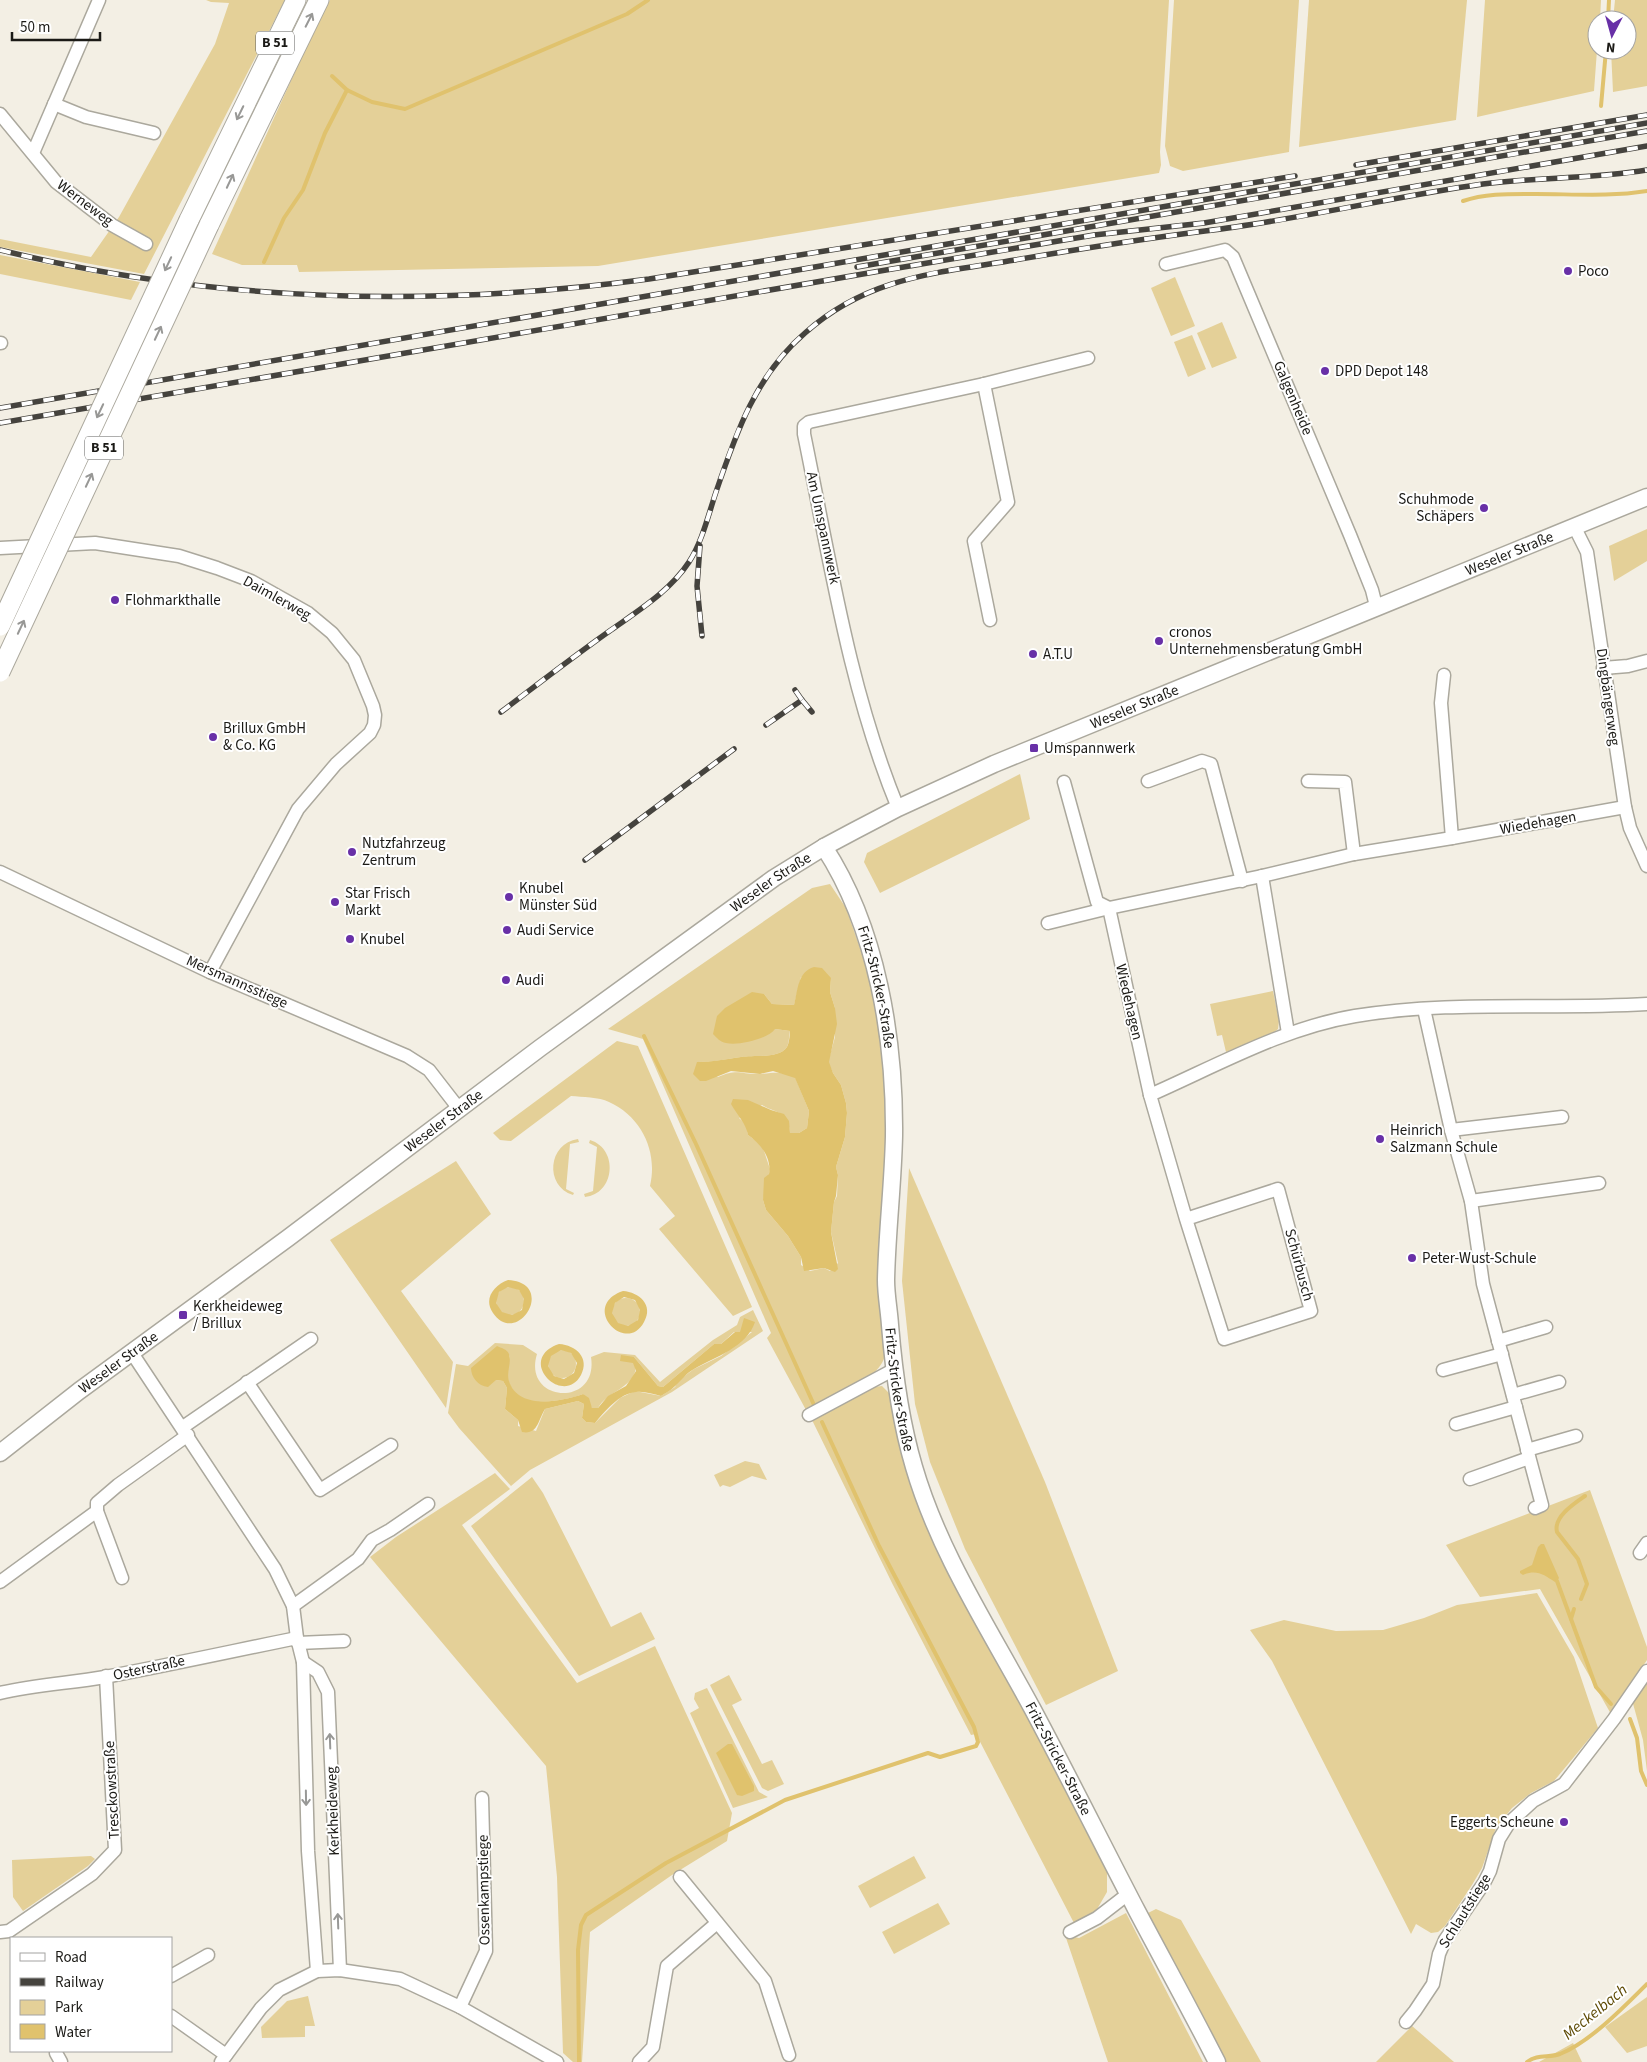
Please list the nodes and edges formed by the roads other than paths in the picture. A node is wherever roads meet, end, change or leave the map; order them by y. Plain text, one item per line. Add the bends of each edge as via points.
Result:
1 (99, 0) edge
2 (296, 0) edge
3 (319, 0) edge
4 (54, 104) junction
5 (0, 114) edge
6 (154, 133) dead end
7 (33, 153) junction
8 (146, 244) dead end
9 (1166, 264) dead end
10 (1088, 358) dead end
11 (984, 384) junction
12 (1647, 497) edge
13 (1574, 526) junction
14 (0, 548) edge
15 (1376, 606) junction
16 (990, 620) dead end
17 (0, 626) edge
18 (1647, 661) edge
19 (1603, 668) junction
20 (0, 672) edge
21 (1444, 675) dead end
22 (1148, 781) dead end
23 (1308, 781) dead end
24 (1064, 782) dead end
25 (1625, 806) junction
26 (898, 808) junction
27 (1452, 838) junction
28 (824, 846) junction
29 (1354, 854) junction
30 (1647, 866) edge
31 (0, 872) edge
32 (1262, 876) junction
33 (1242, 880) junction
34 (1109, 908) junction
35 (1048, 923) dead end
36 (210, 972) junction
37 (1647, 1004) edge
38 (1424, 1009) junction
39 (1288, 1033) junction
40 (1150, 1095) junction
41 (460, 1110) junction
42 (1562, 1117) dead end
43 (1451, 1130) junction
44 (1599, 1183) dead end
45 (1471, 1202) junction
46 (1186, 1219) junction
47 (1546, 1328) dead end
48 (311, 1339) dead end
49 (1498, 1341) junction
50 (132, 1353) junction
51 (1502, 1354) junction
52 (894, 1370) junction
53 (1443, 1370) dead end
54 (248, 1382) junction
55 (1559, 1382) dead end
56 (1514, 1401) junction
57 (809, 1415) dead end
58 (1456, 1424) dead end
59 (185, 1431) junction
60 (1576, 1436) dead end
61 (391, 1445) dead end
62 (0, 1453) edge
63 (1528, 1454) junction
64 (1470, 1479) dead end
65 (428, 1504) dead end
66 (97, 1507) junction
67 (1535, 1508) dead end
68 (122, 1578) dead end
69 (0, 1582) edge
70 (294, 1606) junction
71 (297, 1640) junction
72 (344, 1641) dead end
73 (303, 1662) junction
74 (1647, 1671) edge
75 (106, 1676) junction
76 (0, 1693) edge
77 (482, 1798) dead end
78 (680, 1877) dead end
79 (1128, 1894) junction
80 (717, 1923) junction
81 (0, 1932) edge
82 (1070, 1932) dead end
83 (208, 1955) dead end
84 (340, 1970) junction
85 (317, 1971) junction
86 (172, 1975) edge
87 (460, 2007) junction
88 (172, 2017) edge
89 (1406, 2022) dead end
90 (789, 2055) dead end
91 (223, 2059) edge
92 (557, 2062) edge
93 (639, 2062) edge
94 (1217, 2062) edge

1 - 4 street
2 -> 17 highway, B 51, bridge via 189,220
20 -> 3 highway, B 51, bridge via 209,225
4 - 6 street via 86,117
4 - 7 street
5 - 7 street, Werneweg
7 - 8 street, Werneweg via 56,182 112,224
9 - 15 street, Galgenheide via 1225,250 1233,257 1350,535
10 - 11 street, Am Umspannwerk
11 - 16 street via 1008,502 974,542
11 - 26 street, Am Umspannwerk via 808,422 804,426 861,704
12 - 13 main road, Weseler Straße
13 - 15 main road, Weseler Straße
13 - 19 street, Dingbängerweg via 1587,552
14 - 36 street, Daimlerweg via 95,543 179,556 217,568 251,581 308,613 332,633 354,660 373,706 374,726 298,809
15 - 26 main road, Weseler Straße via 994,764
18 - 19 street
19 - 25 street, Dingbängerweg
21 - 27 street via 1441,703
22 - 33 street via 1202,761 1211,764
23 - 29 street via 1345,782
24 - 34 street, Wiedehagen via 1097,902
25 - 27 street, Wiedehagen
25 - 30 street, Dingbängerweg via 1630,828
26 - 28 main road, Weseler Straße
27 - 29 street, Wiedehagen
28 - 41 main road, Weseler Straße via 767,883
28 - 52 main road, Fritz-Stricker-Straße via 841,873 862,925 888,1038 894,1134 886,1281
29 - 32 street, Wiedehagen
31 - 36 street, Mersmannsstiege
32 - 33 street, Wiedehagen
32 - 39 street
33 - 34 street, Wiedehagen
34 - 35 street, Wiedehagen
34 - 40 street, Wiedehagen
36 - 41 street, Mersmannsstiege via 418,1061
37 - 38 street
38 - 39 street via 1353,1016
38 - 43 street
39 - 40 street
40 - 46 street, Schürbusch
41 - 50 main road, Weseler Straße
42 - 43 street
43 - 45 street
44 - 45 street
45 - 49 street via 1483,1284
46 - 46 street, Schürbusch via 1224,1339 1311,1311 1278,1190
47 - 49 street
48 - 54 street
49 - 51 street
50 - 59 street, Kerkheideweg
50 - 62 main road, Weseler Straße
51 - 53 street
51 - 56 street
52 - 57 street
52 - 79 main road, Fritz-Stricker-Straße via 899,1409 914,1468 934,1523
54 - 59 street
54 - 61 street via 320,1490
55 - 56 street
56 - 58 street
56 - 63 street
59 - 66 street via 118,1485
59 - 70 street, Kerkheideweg via 275,1569
60 - 63 street
63 - 64 street
63 - 67 street via 1542,1505
65 - 70 street via 372,1540 358,1558
66 - 68 street
66 - 69 street
70 - 71 street, Kerkheideweg
71 - 72 street
71 - 73 street, Kerkheideweg
71 - 75 street, Osterstraße
84 -> 73 street, Kerkheideweg via 328,1692 318,1672
73 -> 85 street, Kerkheideweg via 308,1851
74 - 89 street, Schlautstiege via 1564,1784 1533,1801 1509,1823 1499,1839 1484,1883 1445,1940 1433,1984
75 - 76 street, Osterstraße
75 - 81 street, Tresckowstraße via 115,1850 92,1874 9,1932
77 - 87 street, Ossenkampstiege via 486,1950
78 - 80 street
79 - 82 street via 1097,1918
79 - 94 main road, Fritz-Stricker-Straße
80 - 90 street via 765,1981
80 - 93 street via 668,1966 652,2047
83 - 86 street
84 - 85 street
84 - 87 street via 400,1979
85 - 91 street via 279,1990 261,2008
87 - 92 street
88 - 91 street

